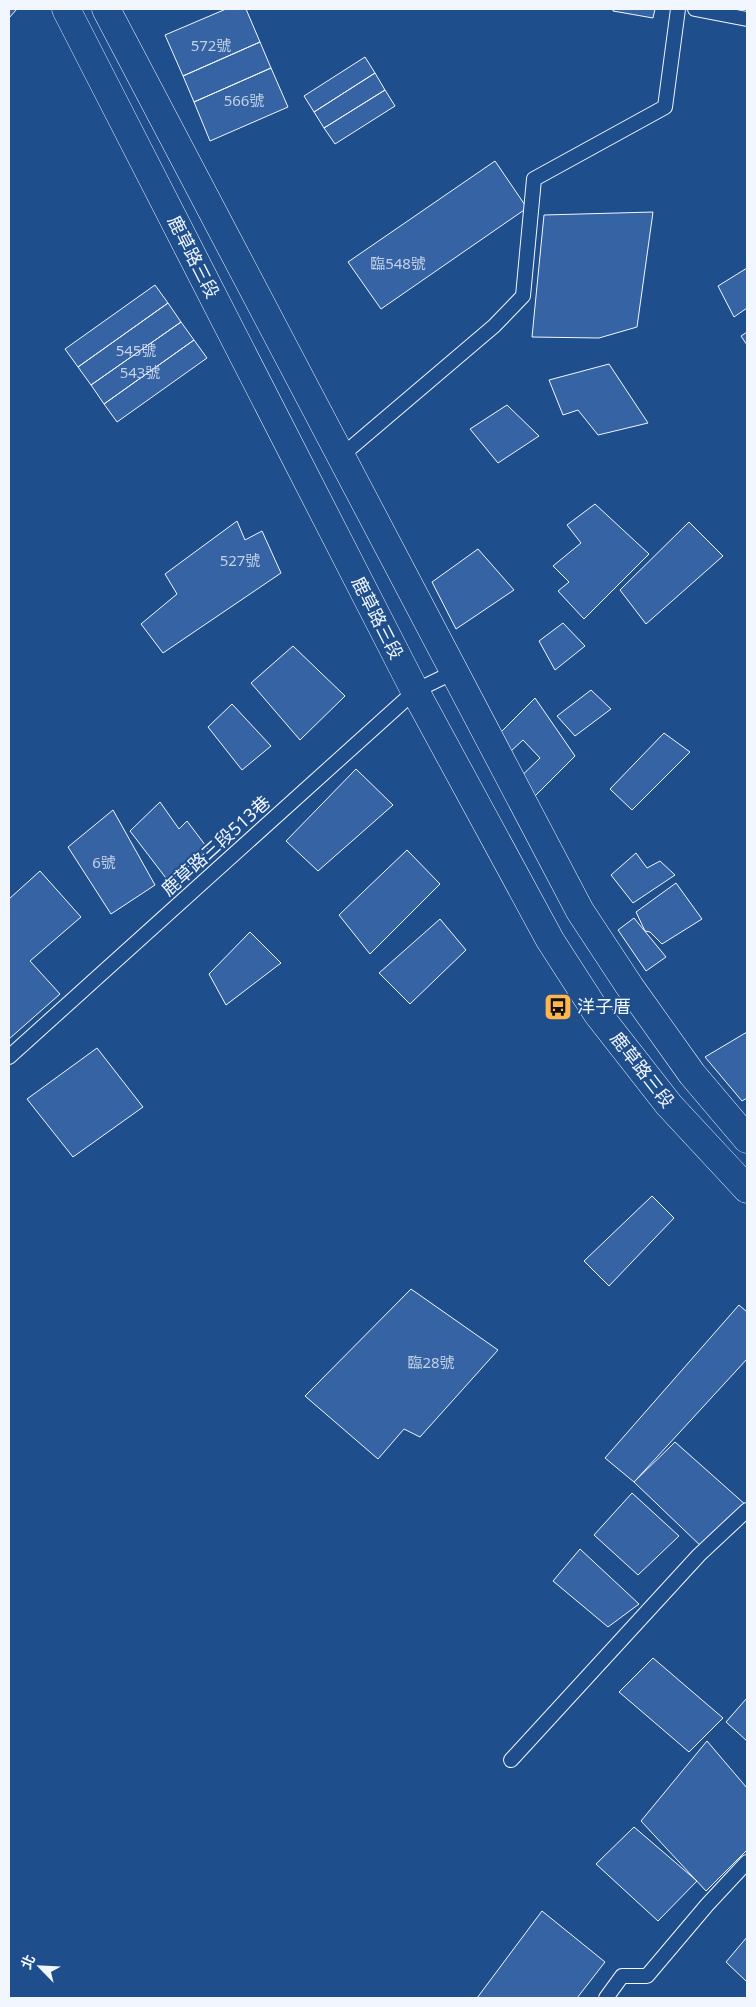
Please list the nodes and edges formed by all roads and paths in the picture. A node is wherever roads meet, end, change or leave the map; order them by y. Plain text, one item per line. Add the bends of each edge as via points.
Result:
1 (66, 9) edge
2 (106, 9) edge
3 (678, 9) edge
4 (695, 9) edge
5 (747, 19) edge
6 (340, 457) junction
7 (454, 672) junction
8 (415, 691) junction
9 (580, 911) junction
10 (550, 940) junction
11 (630, 987) junction
12 (597, 1013) junction
13 (9, 1057) edge
14 (747, 1139) edge
15 (747, 1189) edge
16 (747, 1510) edge
17 (511, 1760) dead end
18 (747, 1862) edge
19 (606, 1998) edge

1 - 8 main road, 鹿草路三段
2 - 6 main road, 鹿草路三段
3 - 6 lane via 665,107 534,179 523,296 494,326
4 - 5 lane
6 - 7 main road, 鹿草路三段
7 - 8 lane, 鹿草路三段513巷
7 - 9 main road, 鹿草路三段
8 - 10 main road, 鹿草路三段
8 - 13 lane, 鹿草路三段513巷
9 - 10 main road
9 - 11 main road, 鹿草路三段
10 - 12 main road, 鹿草路三段
11 - 12 main road
11 - 14 main road, 鹿草路三段 via 692,1074
12 - 15 main road, 鹿草路三段 via 669,1105
16 - 17 lane via 699,1554
18 - 19 lane via 647,1976 622,1976

